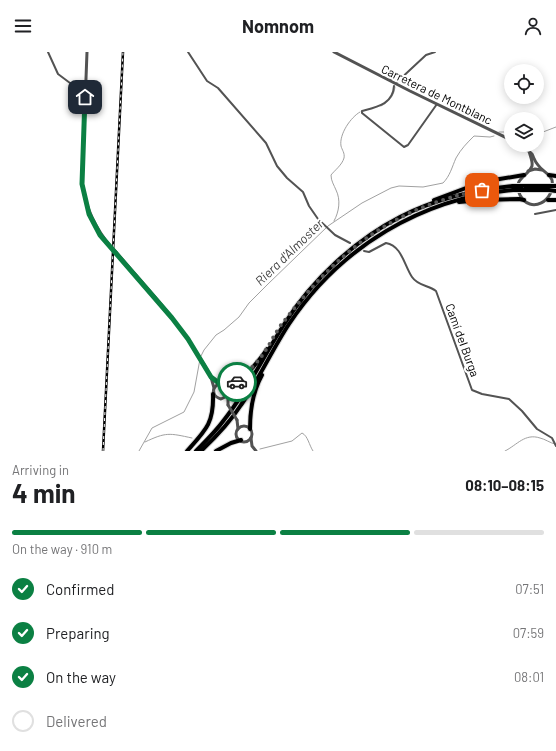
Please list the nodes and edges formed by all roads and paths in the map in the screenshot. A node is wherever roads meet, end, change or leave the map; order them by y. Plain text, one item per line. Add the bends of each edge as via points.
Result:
1 (48, 52) edge
2 (87, 52) edge
3 (188, 52) edge
4 (334, 52) edge
5 (435, 52) edge
6 (403, 77) junction
7 (388, 80) junction
8 (397, 82) dead end
9 (394, 86) dead end
10 (85, 97) junction
11 (437, 104) junction
12 (504, 137) edge
13 (529, 152) edge
14 (530, 152) edge
15 (542, 170) junction
16 (528, 172) junction
17 (524, 175) junction
18 (550, 175) junction
19 (556, 176) edge
20 (556, 186) edge
21 (513, 188) junction
22 (549, 188) junction
23 (556, 191) edge
24 (524, 200) junction
25 (548, 200) junction
26 (556, 200) edge
27 (556, 210) edge
28 (535, 214) dead end
29 (399, 217) junction
30 (398, 223) junction
31 (350, 243) dead end
32 (364, 251) dead end
33 (303, 301) junction
34 (211, 377) junction
35 (223, 384) junction
36 (214, 388) junction
37 (213, 394) junction
38 (227, 396) junction
39 (221, 399) junction
40 (228, 405) junction
41 (237, 420) junction
42 (244, 426) junction
43 (238, 429) junction
44 (250, 429) junction
45 (251, 437) junction
46 (243, 441) junction
47 (252, 446) junction
48 (556, 446) edge
49 (187, 451) edge
50 (196, 451) edge
51 (202, 451) edge
52 (216, 451) edge
53 (256, 451) edge

1 - 10 street via 58,74
2 - 10 street
3 - 31 street via 207,81 218,88 266,143 277,166 303,192 318,219 335,235
4 - 7 street, Carretera de Montblanc
5 - 6 street via 426,55
6 - 7 street
6 - 8 street
7 - 11 street, Carretera de Montblanc
9 - 11 street via 387,102 362,113 404,146 408,145
10 - 34 street, bridge via 82,184 89,214 111,247 172,318
11 - 12 street, Carretera de Montblanc
13 - 16 street via 532,161
14 - 15 street
15 - 16 street
15 - 18 street
16 - 17 street
17 - 24 street via 518,186
17 - 29 highway via 482,182 417,207
18 - 19 highway
18 - 25 street via 554,190
20 - 22 highway, bridge
21 - 22 highway, bridge
21 - 29 highway via 469,193
21 - 30 highway via 444,204
22 - 23 highway, bridge
24 - 25 street via 537,205
24 - 30 highway via 462,202
25 - 26 highway
27 - 28 street
29 - 33 highway via 338,260 319,279
30 - 33 highway via 341,263
32 - 48 street, Camí del Burga via 369,252 386,242 393,244 413,278 420,285 436,291 472,390 509,399 537,429 552,438
33 - 35 highway via 283,321 258,361 237,382 232,385
33 - 44 highway via 260,379 254,397
33 - 50 highway via 285,322 237,403
33 - 51 highway via 241,405
34 - 35 street
34 - 36 street
35 - 36 street
35 - 38 street via 229,392
36 - 37 street
37 - 39 street
37 - 49 highway via 211,421
38 - 39 street
38 - 40 street
39 - 40 street
40 - 41 street, bridge
41 - 42 street
41 - 43 street
42 - 43 street
42 - 44 street
43 - 46 street via 237,435
44 - 45 street
45 - 46 street
45 - 47 street
46 - 47 street
46 - 52 highway via 231,443
47 - 53 street

